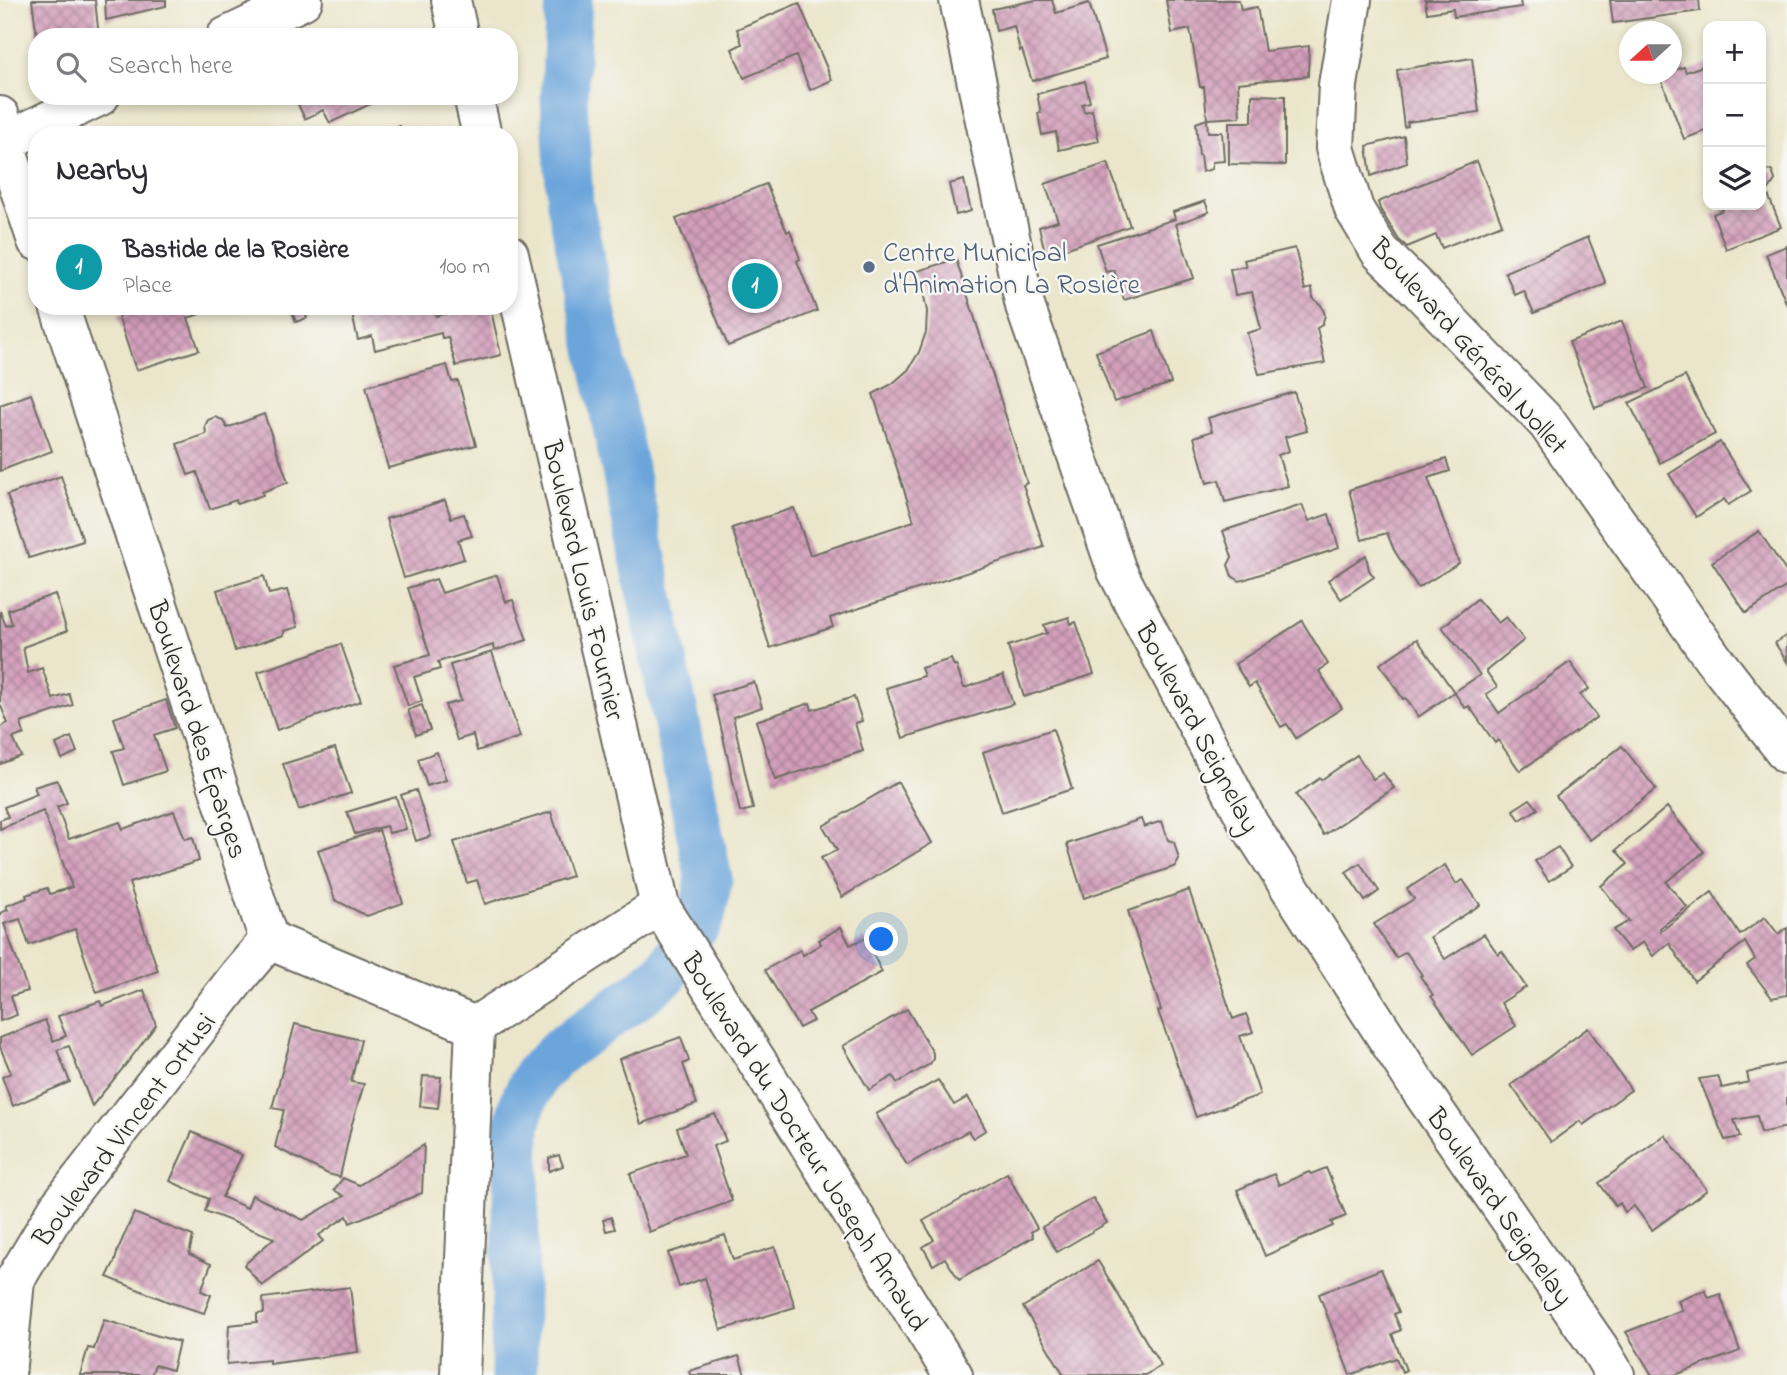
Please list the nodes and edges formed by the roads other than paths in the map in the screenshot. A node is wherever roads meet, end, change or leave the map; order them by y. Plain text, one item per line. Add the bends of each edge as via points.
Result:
1 (303, 0) edge
2 (450, 0) edge
3 (958, 0) edge
4 (1352, 0) edge
5 (245, 28) edge
6 (457, 28) edge
7 (77, 105) edge
8 (475, 105) edge
9 (480, 126) edge
10 (1, 134) edge
11 (28, 214) edge
12 (518, 291) edge
13 (62, 315) edge
14 (1787, 754) edge
15 (676, 933) junction
16 (269, 940) junction
17 (475, 1026) junction
18 (8, 1264) edge
19 (6, 1375) edge
20 (460, 1375) edge
21 (953, 1375) edge
22 (1615, 1375) edge

1 - 5 street
2 - 6 street
3 - 22 street, Boulevard Seignelay via 1025,306 1117,570 1248,824 1419,1088
4 - 14 street, Boulevard Général Nollet via 1338,85 1335,148 1354,209 1380,252 1546,424
7 - 10 street
8 - 9 street
10 - 11 street
12 - 15 street, Boulevard Louis Fournier
13 - 16 street, Boulevard des Éparges
15 - 17 street
15 - 21 street, Boulevard du Docteur Joseph Arnaud
16 - 17 street
16 - 18 street, Boulevard Vincent Ortusi via 58,1208
17 - 20 street
18 - 19 street, Boulevard Vincent Ortusi

